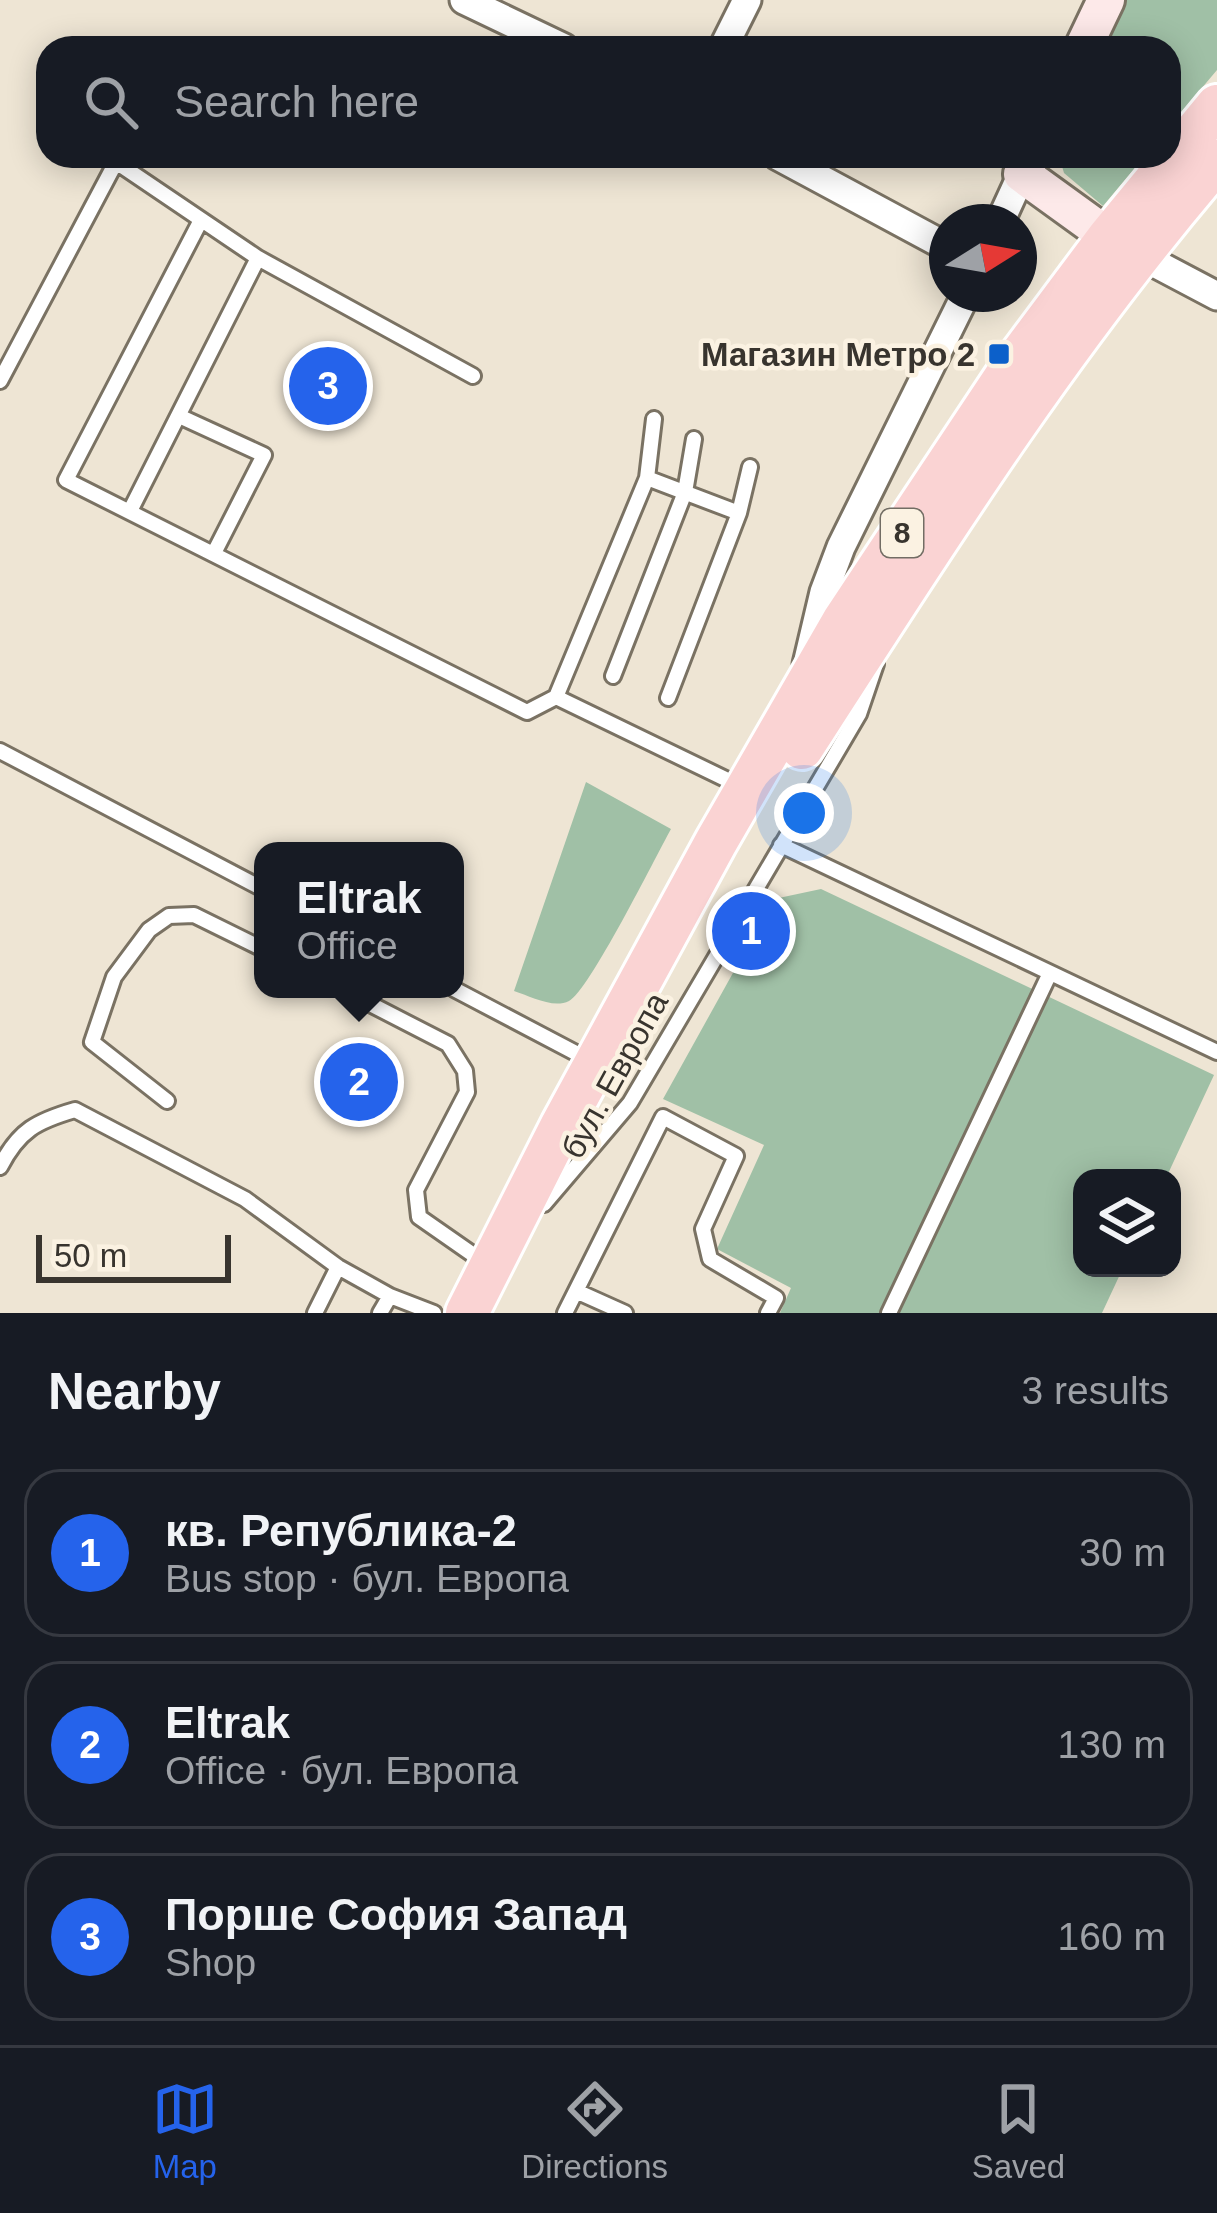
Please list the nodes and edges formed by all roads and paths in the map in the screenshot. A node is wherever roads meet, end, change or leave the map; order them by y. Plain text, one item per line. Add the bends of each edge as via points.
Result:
1 (464, 0) edge
2 (747, 0) edge
3 (1106, 0) edge
4 (539, 36) edge
5 (729, 36) edge
6 (1089, 36) edge
7 (1217, 106) edge
8 (1181, 161) edge
9 (1217, 161) edge
10 (113, 168) edge
11 (125, 168) edge
12 (800, 168) edge
13 (1025, 168) edge
14 (1030, 168) edge
15 (1177, 168) edge
16 (1008, 204) edge
17 (201, 220) junction
18 (929, 237) edge
19 (1125, 247) junction
20 (258, 258) junction
21 (1217, 296) edge
22 (956, 312) edge
23 (473, 376) dead end
24 (0, 381) edge
25 (179, 416) junction
26 (654, 419) dead end
27 (694, 440) dead end
28 (750, 467) dead end
29 (647, 478) junction
30 (686, 493) junction
31 (130, 512) junction
32 (739, 513) junction
33 (214, 553) junction
34 (613, 676) dead end
35 (556, 697) junction
36 (668, 698) dead end
37 (800, 698) junction
38 (0, 751) edge
39 (747, 789) junction
40 (746, 842) junction
41 (254, 884) edge
42 (254, 945) edge
43 (1050, 973) junction
44 (464, 994) edge
45 (358, 998) edge
46 (1217, 1052) edge
47 (596, 1064) junction
48 (166, 1101) dead end
49 (0, 1167) edge
50 (338, 1267) junction
51 (490, 1267) junction
52 (576, 1291) junction
53 (390, 1296) junction
54 (315, 1313) edge
55 (380, 1313) edge
56 (434, 1313) edge
57 (467, 1313) edge
58 (490, 1313) edge
59 (565, 1313) edge
60 (625, 1313) edge
61 (768, 1313) edge
62 (889, 1313) edge

1 - 4 street
2 - 5 street
3 - 6 street
7 - 8 main road, 8
9 - 19 main road, 8
10 - 24 lane
11 - 17 lane
12 - 18 street
13 - 16 street
14 - 19 street
15 - 19 main road, 8
17 - 20 lane
17 - 31 lane via 66,480
19 - 21 street
19 - 37 main road, 8 via 1012,367
19 - 40 main road, 8 via 1062,358 902,592
20 - 23 lane
20 - 25 lane
22 - 37 street via 841,547
25 - 31 lane
25 - 33 lane via 264,455
26 - 29 lane
27 - 30 lane
28 - 32 lane
29 - 30 lane
29 - 35 lane
30 - 32 lane
30 - 34 lane
31 - 33 lane
32 - 36 lane
33 - 35 lane via 527,712
35 - 39 lane
37 - 39 main road, 8
38 - 41 lane
39 - 40 main road, 8
40 - 43 lane
40 - 47 main road, бул. Европа / 8
40 - 58 main road, бул. Европа / 8
42 - 48 lane via 194,914 169,916 114,977 92,1042
43 - 46 lane
43 - 62 lane
44 - 47 lane
45 - 51 lane via 448,1044 464,1071 467,1092 416,1190 419,1216
47 - 51 main road, бул. Европа / 8
49 - 50 lane via 40,1120 75,1110 245,1199
50 - 53 lane
50 - 54 lane
51 - 57 main road, бул. Европа / 8
52 - 59 lane
52 - 60 lane
52 - 61 lane via 663,1118 736,1156 703,1229 710,1259 776,1298
53 - 55 lane
53 - 56 lane

